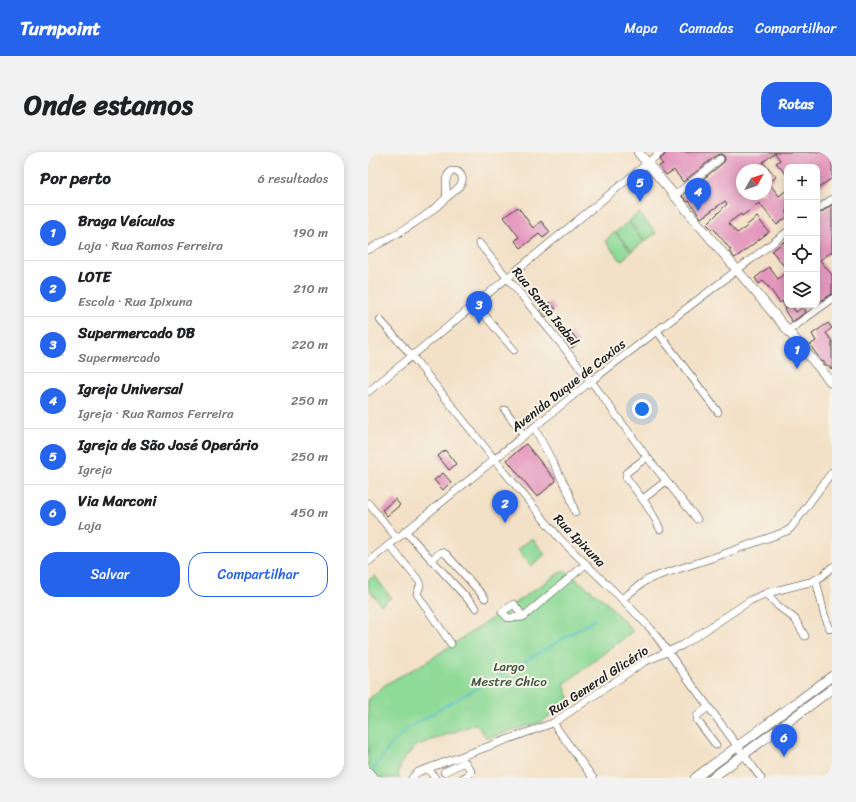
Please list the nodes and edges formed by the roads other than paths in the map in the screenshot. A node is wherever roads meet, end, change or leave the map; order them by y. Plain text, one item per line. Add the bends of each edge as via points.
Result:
1 (638, 152) edge
2 (662, 152) edge
3 (720, 159) dead end
4 (648, 164) junction
5 (674, 196) junction
6 (446, 198) dead end
7 (832, 199) edge
8 (820, 208) edge
9 (784, 234) edge
10 (479, 243) dead end
11 (368, 250) edge
12 (736, 270) junction
13 (508, 277) junction
14 (832, 299) edge
15 (475, 304) junction
16 (380, 320) dead end
17 (657, 331) junction
18 (788, 331) junction
19 (514, 350) dead end
20 (412, 356) junction
21 (591, 381) junction
22 (832, 383) edge
23 (368, 392) edge
24 (504, 410) dead end
25 (718, 412) dead end
26 (534, 427) junction
27 (524, 435) junction
28 (647, 457) junction
29 (494, 459) junction
30 (832, 472) edge
31 (666, 481) junction
32 (643, 499) junction
33 (368, 503) edge
34 (575, 512) dead end
35 (697, 519) dead end
36 (660, 529) dead end
37 (405, 532) junction
38 (397, 538) junction
39 (389, 545) junction
40 (431, 560) junction
41 (368, 562) edge
42 (586, 564) junction
43 (832, 567) edge
44 (816, 580) junction
45 (767, 592) junction
46 (485, 598) dead end
47 (622, 599) junction
48 (476, 608) dead end
49 (523, 617) dead end
50 (830, 629) dead end
51 (805, 636) dead end
52 (451, 644) dead end
53 (668, 651) junction
54 (832, 676) edge
55 (832, 689) edge
56 (708, 706) junction
57 (553, 723) junction
58 (716, 745) dead end
59 (737, 747) junction
60 (744, 755) junction
61 (428, 769) junction
62 (368, 772) edge
63 (444, 772) dead end
64 (373, 778) edge
65 (412, 778) edge
66 (435, 778) edge
67 (463, 778) edge
68 (593, 778) edge
69 (695, 778) edge
70 (712, 778) edge
71 (761, 778) edge

1 - 4 main road
2 - 4 street
3 - 5 street
4 - 5 main road
4 - 13 street
5 - 12 main road
6 - 11 street via 419,220
7 - 8 street
9 - 12 street, Avenida Duque de Caxias
10 - 13 street, Rua Santa Isabel
12 - 17 street, Avenida Duque de Caxias
12 - 18 main road
13 - 15 street
13 - 21 street, Rua Santa Isabel
14 - 18 street
15 - 19 street
15 - 20 street
16 - 20 street, Rua Ipixuna
17 - 21 street, Avenida Duque de Caxias
17 - 25 street
18 - 22 main road
20 - 23 street
20 - 29 street, Rua Ipixuna
21 - 26 street, Avenida Duque de Caxias
21 - 28 street, Rua Santa Isabel
24 - 27 street
26 - 27 street, Avenida Duque de Caxias
26 - 34 street via 569,494
27 - 29 street, Avenida Duque de Caxias
28 - 31 street, Rua Santa Isabel
28 - 32 street via 626,475
29 - 37 street, Avenida Duque de Caxias
29 - 42 street, Rua Ipixuna via 551,528
30 - 47 street via 787,531 654,577
31 - 32 street
31 - 35 street, Rua Santa Isabel
32 - 36 street
33 - 38 street
37 - 38 street, Avenida Duque de Caxias
37 - 40 street
38 - 39 street, Avenida Duque de Caxias
39 - 41 street, Avenida Duque de Caxias
39 - 52 street via 420,582 417,594
40 - 46 street via 441,552 446,554
40 - 48 street
42 - 47 street, Rua Ipixuna
42 - 49 street
43 - 44 street, Rua General Glicério
44 - 45 street, Rua General Glicério
44 - 50 street
45 - 51 street via 778,606 795,619
45 - 53 street, Rua General Glicério via 683,645
47 - 53 street, Rua Ipixuna
53 - 56 street, Rua Ipixuna
53 - 57 street, Rua General Glicério via 644,662
54 - 59 main road
55 - 60 main road
56 - 58 street via 697,716 697,720
56 - 59 street, Rua Ipixuna
57 - 61 street, Rua General Glicério
57 - 68 street
59 - 60 street, Rua Ipixuna
59 - 69 main road
60 - 70 main road
60 - 71 street, Rua Ipixuna
61 - 65 street, Rua General Glicério via 418,772
61 - 66 street
62 - 64 main road
63 - 67 street via 465,762 471,771

